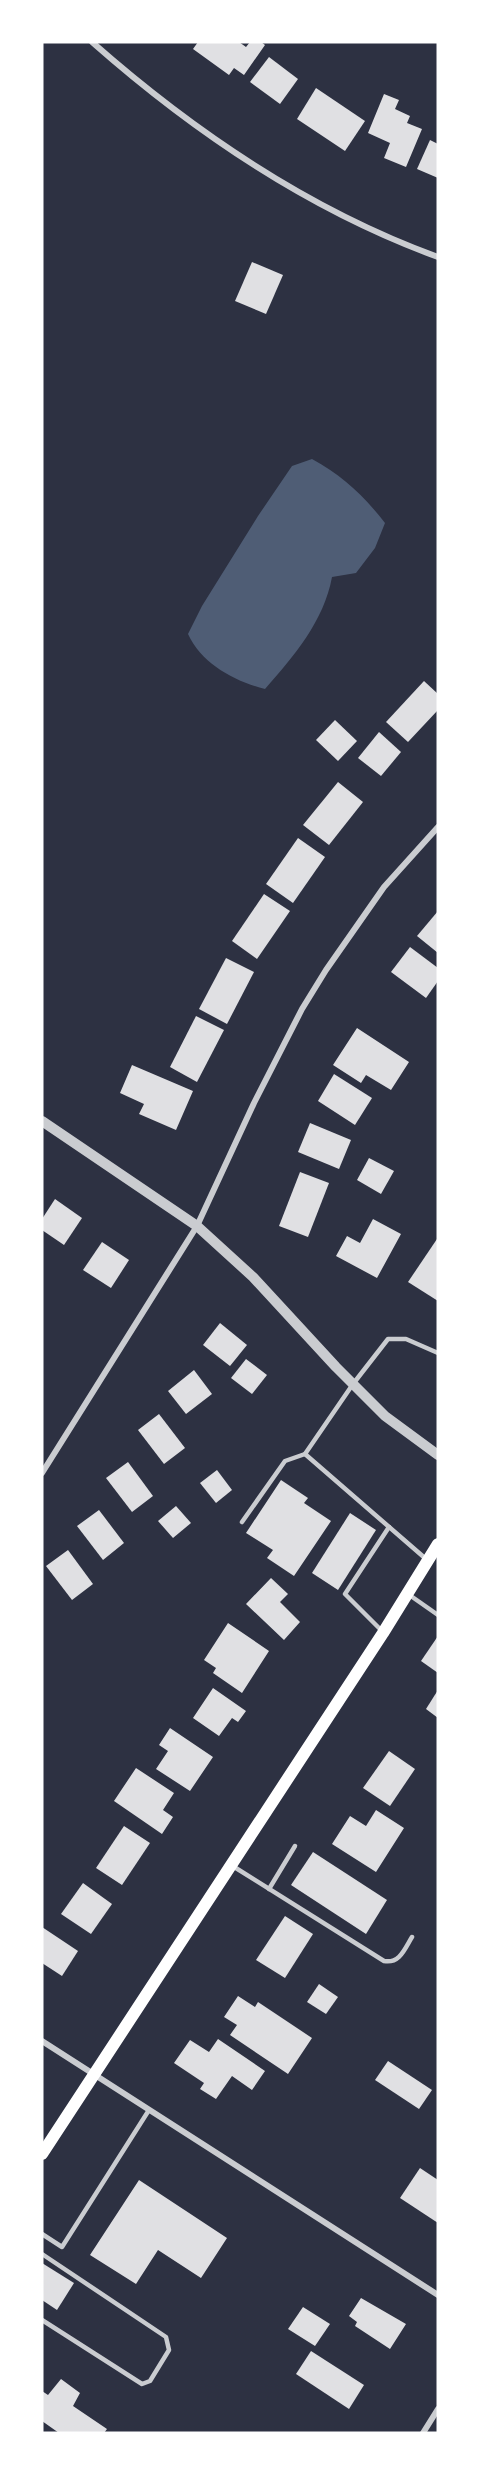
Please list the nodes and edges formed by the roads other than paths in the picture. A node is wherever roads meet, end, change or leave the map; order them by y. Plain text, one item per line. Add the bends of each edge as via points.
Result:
1 (92, 42) edge
2 (438, 256) edge
3 (438, 827) edge
4 (42, 1121) edge
5 (197, 1226) junction
6 (438, 1353) edge
7 (353, 1384) junction
8 (305, 1454) junction
9 (438, 1455) edge
10 (42, 1473) edge
11 (242, 1522) dead end
12 (389, 1527) junction
13 (438, 1544) edge
14 (428, 1561) junction
15 (408, 1594) junction
16 (438, 1615) edge
17 (383, 1633) junction
18 (296, 1846) dead end
19 (231, 1865) junction
20 (269, 1889) junction
21 (412, 1937) dead end
22 (42, 2041) edge
23 (94, 2075) junction
24 (149, 2110) junction
25 (42, 2154) edge
26 (42, 2234) edge
27 (42, 2254) edge
28 (438, 2295) edge
29 (42, 2320) edge
30 (438, 2409) edge
31 (423, 2433) edge

1 - 2 street via 139,83 224,146 338,213
3 - 5 street via 384,886 302,1009
4 - 5 street
5 - 7 street via 253,1277
5 - 10 street
6 - 7 lane via 406,1339 388,1338
7 - 8 lane
7 - 9 street via 385,1416
8 - 11 lane via 285,1461
8 - 12 lane
12 - 14 lane
12 - 17 lane via 345,1594
13 - 14 main road
14 - 15 main road
15 - 16 lane
15 - 17 main road
17 - 19 main road
18 - 20 lane
19 - 20 lane
19 - 23 main road
20 - 21 lane via 384,1961 397,1960
22 - 23 street
23 - 24 street
23 - 25 main road
24 - 26 lane via 62,2247
24 - 28 street
27 - 29 lane via 166,2337 169,2350 150,2381 142,2384
30 - 31 street

